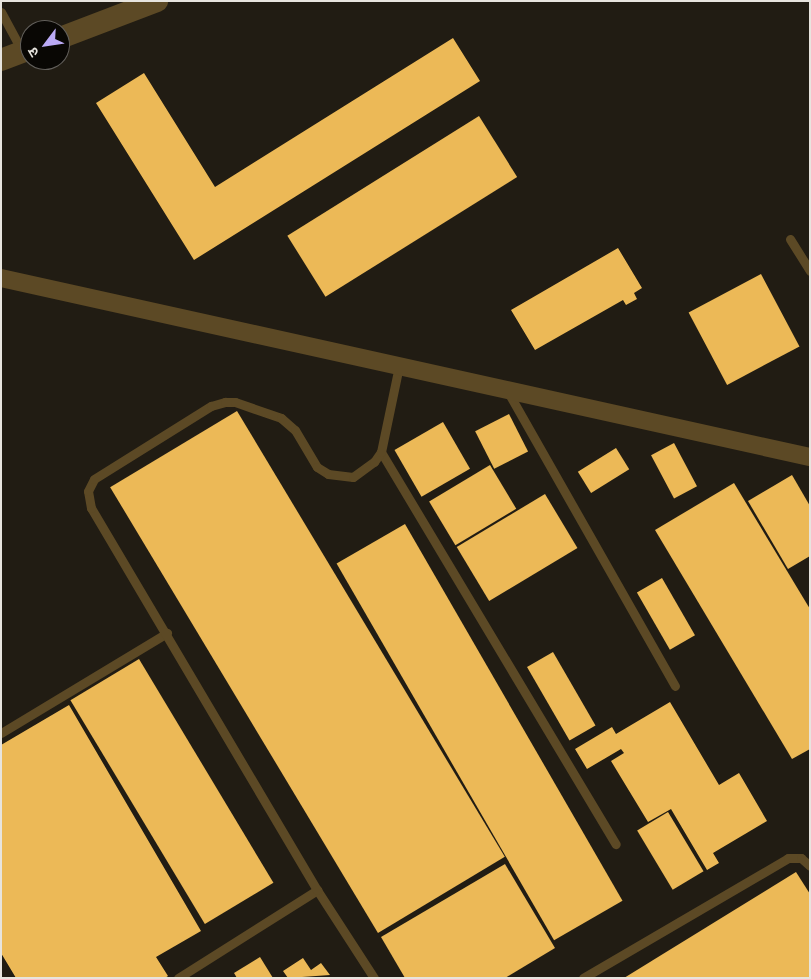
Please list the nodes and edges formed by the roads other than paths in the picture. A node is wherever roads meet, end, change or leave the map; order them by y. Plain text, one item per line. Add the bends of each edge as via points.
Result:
1 (157, 1) edge
2 (1, 12) edge
3 (70, 34) edge
4 (20, 41) edge
5 (20, 52) edge
6 (1, 60) edge
7 (790, 239) dead end
8 (810, 271) edge
9 (1, 278) edge
10 (399, 366) junction
11 (508, 392) junction
12 (381, 452) junction
13 (810, 457) edge
14 (167, 633) junction
15 (675, 686) dead end
16 (1, 733) edge
17 (616, 844) dead end
18 (810, 866) edge
19 (317, 890) junction
20 (178, 978) edge
21 (374, 978) edge
22 (582, 978) edge

1 - 3 street
2 - 4 lane
5 - 6 street
7 - 8 lane
9 - 10 street
10 - 11 street
10 - 12 lane
11 - 13 street
11 - 15 lane
12 - 14 lane via 369,467 353,477 328,474 310,459 295,430 281,418 235,402 225,402 211,406 94,479 88,491 91,508
12 - 17 lane
14 - 16 lane
14 - 19 lane
18 - 22 lane via 801,858 788,858
19 - 20 lane
19 - 21 lane

